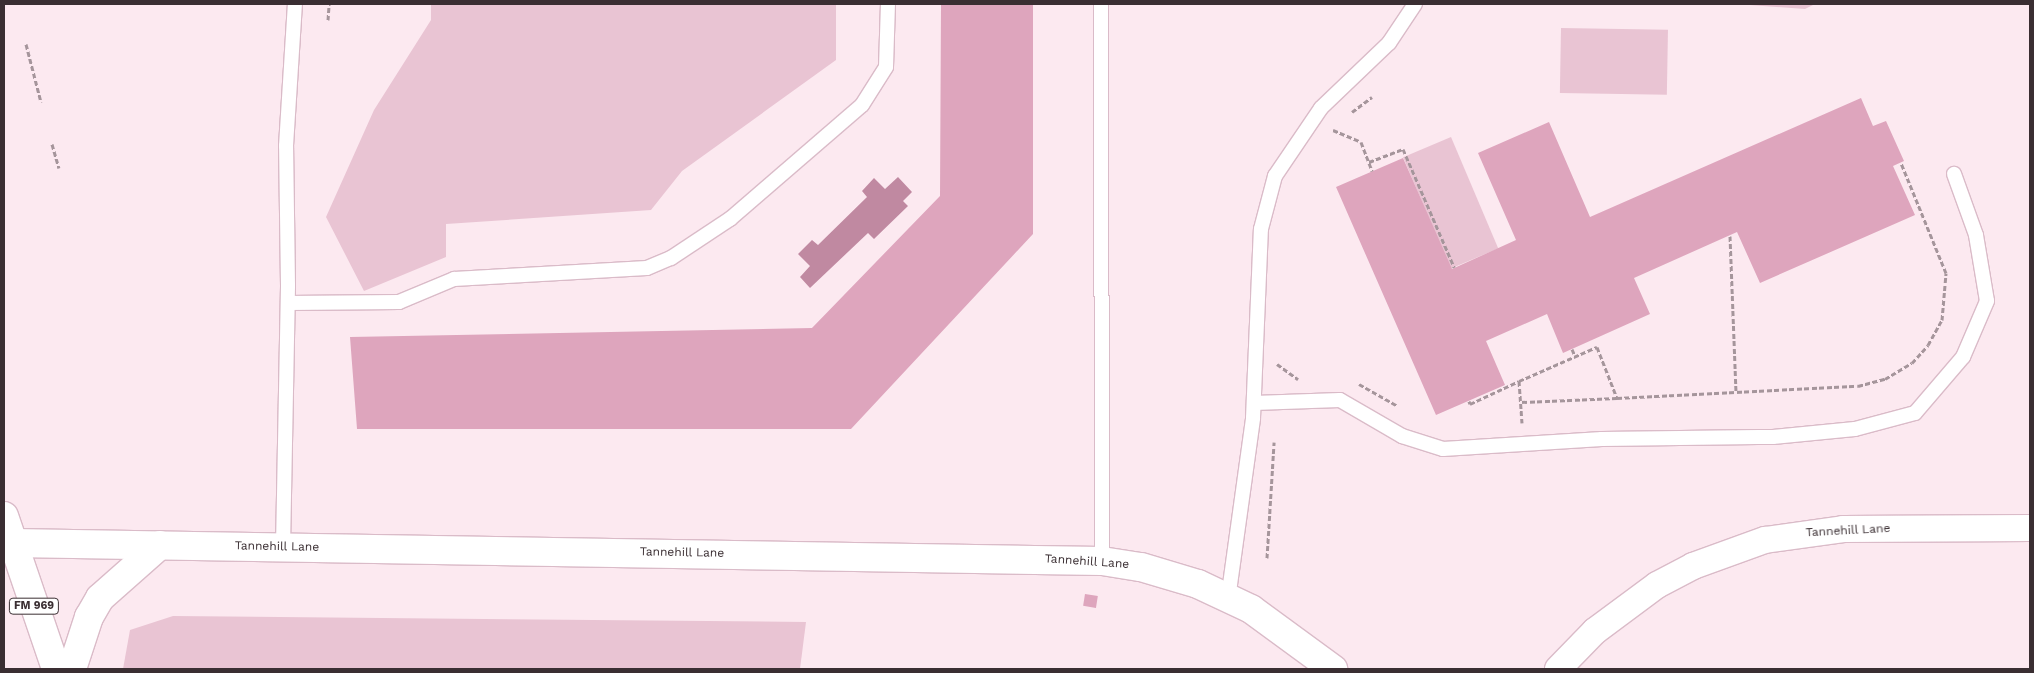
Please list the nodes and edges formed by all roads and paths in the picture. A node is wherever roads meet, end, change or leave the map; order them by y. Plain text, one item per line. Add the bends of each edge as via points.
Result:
1 (295, 4) edge
2 (329, 4) edge
3 (888, 4) edge
4 (1101, 4) edge
5 (1415, 4) edge
6 (328, 20) dead end
7 (26, 44) dead end
8 (1372, 97) dead end
9 (41, 102) dead end
10 (1350, 113) dead end
11 (1338, 124) dead end
12 (1333, 130) junction
13 (1327, 137) dead end
14 (52, 144) dead end
15 (1369, 162) junction
16 (1901, 163) dead end
17 (59, 168) dead end
18 (1372, 171) dead end
19 (1954, 174) dead end
20 (1730, 236) dead end
21 (1454, 268) dead end
22 (288, 303) junction
23 (1572, 349) dead end
24 (1277, 355) dead end
25 (1575, 356) junction
26 (1301, 380) dead end
27 (1518, 381) junction
28 (1354, 382) dead end
29 (1736, 393) junction
30 (1617, 398) junction
31 (1469, 400) dead end
32 (1520, 402) junction
33 (1254, 403) junction
34 (1403, 409) dead end
35 (1513, 425) dead end
36 (1275, 434) dead end
37 (4, 516) edge
38 (2030, 528) edge
39 (8, 544) edge
40 (160, 545) junction
41 (283, 547) junction
42 (1267, 558) dead end
43 (1102, 561) junction
44 (1228, 599) junction
45 (56, 669) edge
46 (72, 669) edge
47 (1333, 669) edge
48 (1558, 669) edge

1 - 22 lane via 286,146
2 - 6 path
3 - 22 lane via 886,67 862,105 730,219 695,245 647,268 454,279 399,302
4 - 43 lane
5 - 33 lane via 1389,43 1322,108 1275,176 1261,229
7 - 9 path
8 - 10 path
11 - 12 path
12 - 13 path
12 - 15 path via 1361,142
14 - 17 path
15 - 18 path
15 - 21 path via 1403,149
16 - 29 path via 1946,273 1942,320 1928,345 1912,363 1885,379 1858,386
19 - 33 lane via 1976,235 1987,301 1963,357 1915,413 1855,429 1773,437 1602,438 1442,449 1402,436 1340,400
20 - 29 path
22 - 41 lane
23 - 25 path
24 - 26 path via 1277,364
25 - 27 path
25 - 30 path via 1597,347
27 - 31 path via 1470,404
27 - 32 path
28 - 34 path via 1370,387
29 - 30 path
30 - 32 path
32 - 35 path via 1522,424
33 - 44 lane via 1246,488
36 - 42 path
37 - 39 street, FM 969
38 - 48 street, Tannehill Lane via 1843,529 1765,540 1692,566 1657,585 1594,631
39 - 40 street, Tannehill Lane
39 - 45 street, FM 969
40 - 41 street, Tannehill Lane
40 - 46 street via 100,598 89,617
41 - 43 street, Tannehill Lane
43 - 44 street, Tannehill Lane via 1198,584
44 - 47 street, Tannehill Lane via 1251,610

